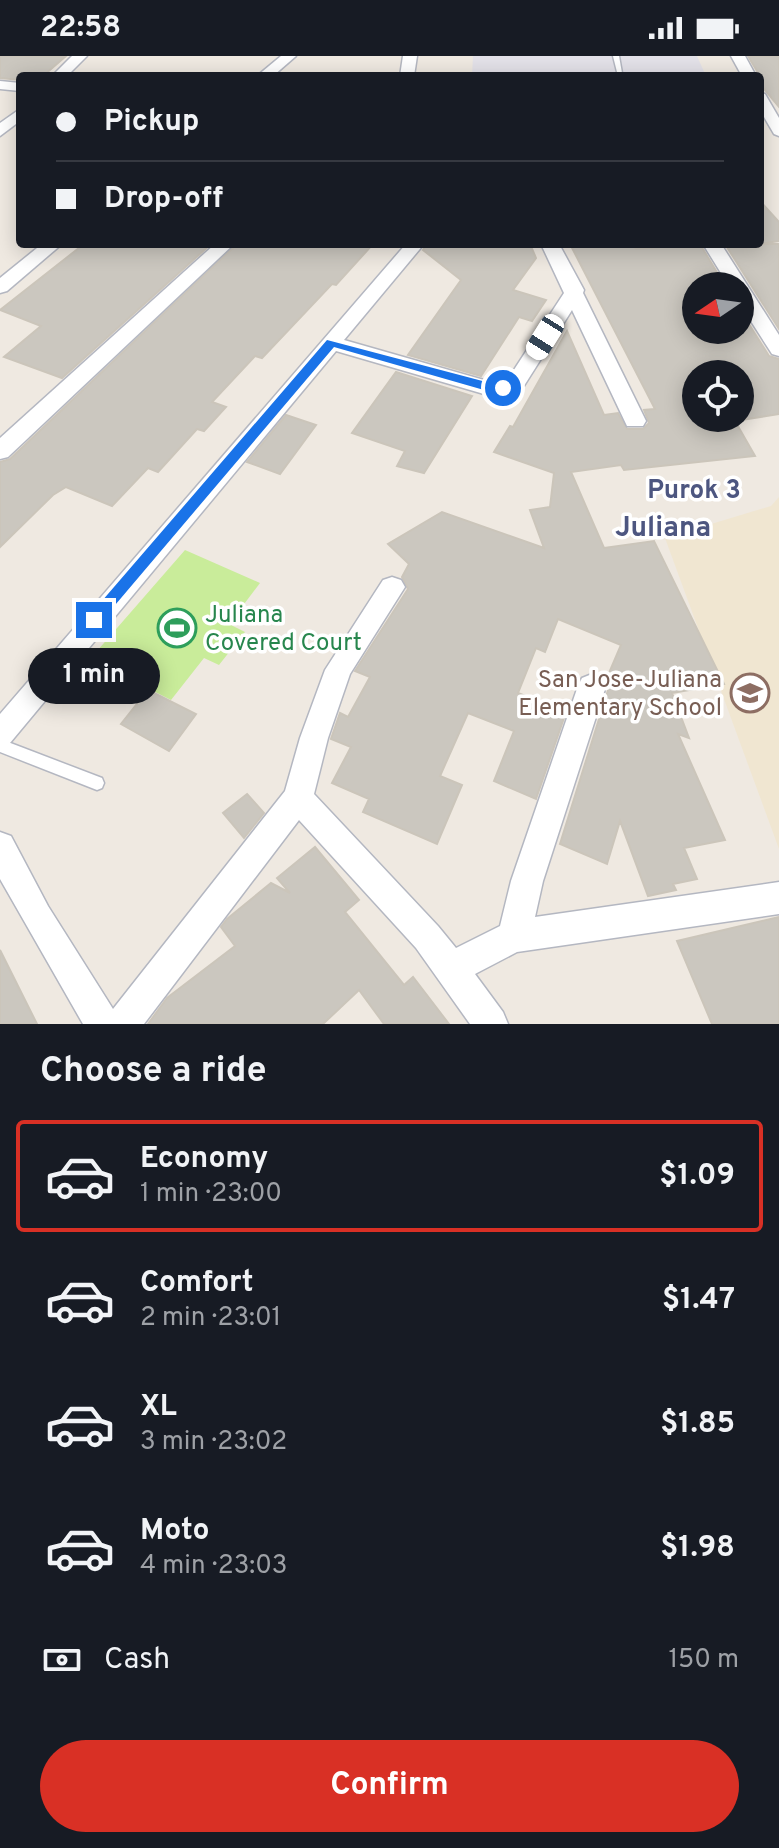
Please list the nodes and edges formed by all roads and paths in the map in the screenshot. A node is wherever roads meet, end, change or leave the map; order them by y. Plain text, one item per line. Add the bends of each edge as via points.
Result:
1 (80, 56) edge
2 (289, 56) edge
3 (616, 56) edge
4 (63, 72) edge
5 (269, 72) edge
6 (620, 72) dead end
7 (764, 106) edge
8 (774, 129) edge
9 (48, 248) edge
10 (221, 248) edge
11 (412, 248) edge
12 (552, 248) edge
13 (714, 248) edge
14 (729, 272) edge
15 (0, 287) edge
16 (575, 290) junction
17 (754, 311) edge
18 (331, 343) junction
19 (779, 350) edge
20 (635, 421) dead end
21 (0, 451) edge
22 (392, 587) dead end
23 (592, 686) dead end
24 (0, 734) edge
25 (0, 745) edge
26 (97, 783) dead end
27 (298, 798) junction
28 (0, 847) edge
29 (779, 898) edge
30 (514, 936) junction
31 (450, 969) junction
32 (102, 1024) edge
33 (123, 1024) edge
34 (491, 1024) edge

1 - 4 street
2 - 5 street
3 - 6 lane
7 - 8 street
9 - 15 street
10 - 21 street
11 - 18 street
12 - 16 street
13 - 14 street
16 - 18 street via 515,384 503,388
16 - 20 street
17 - 19 street
18 - 24 street
22 - 27 street via 338,670
23 - 30 street
25 - 26 lane
27 - 31 street via 427,937
27 - 33 street
28 - 32 street
29 - 30 street
30 - 31 street
31 - 34 street

